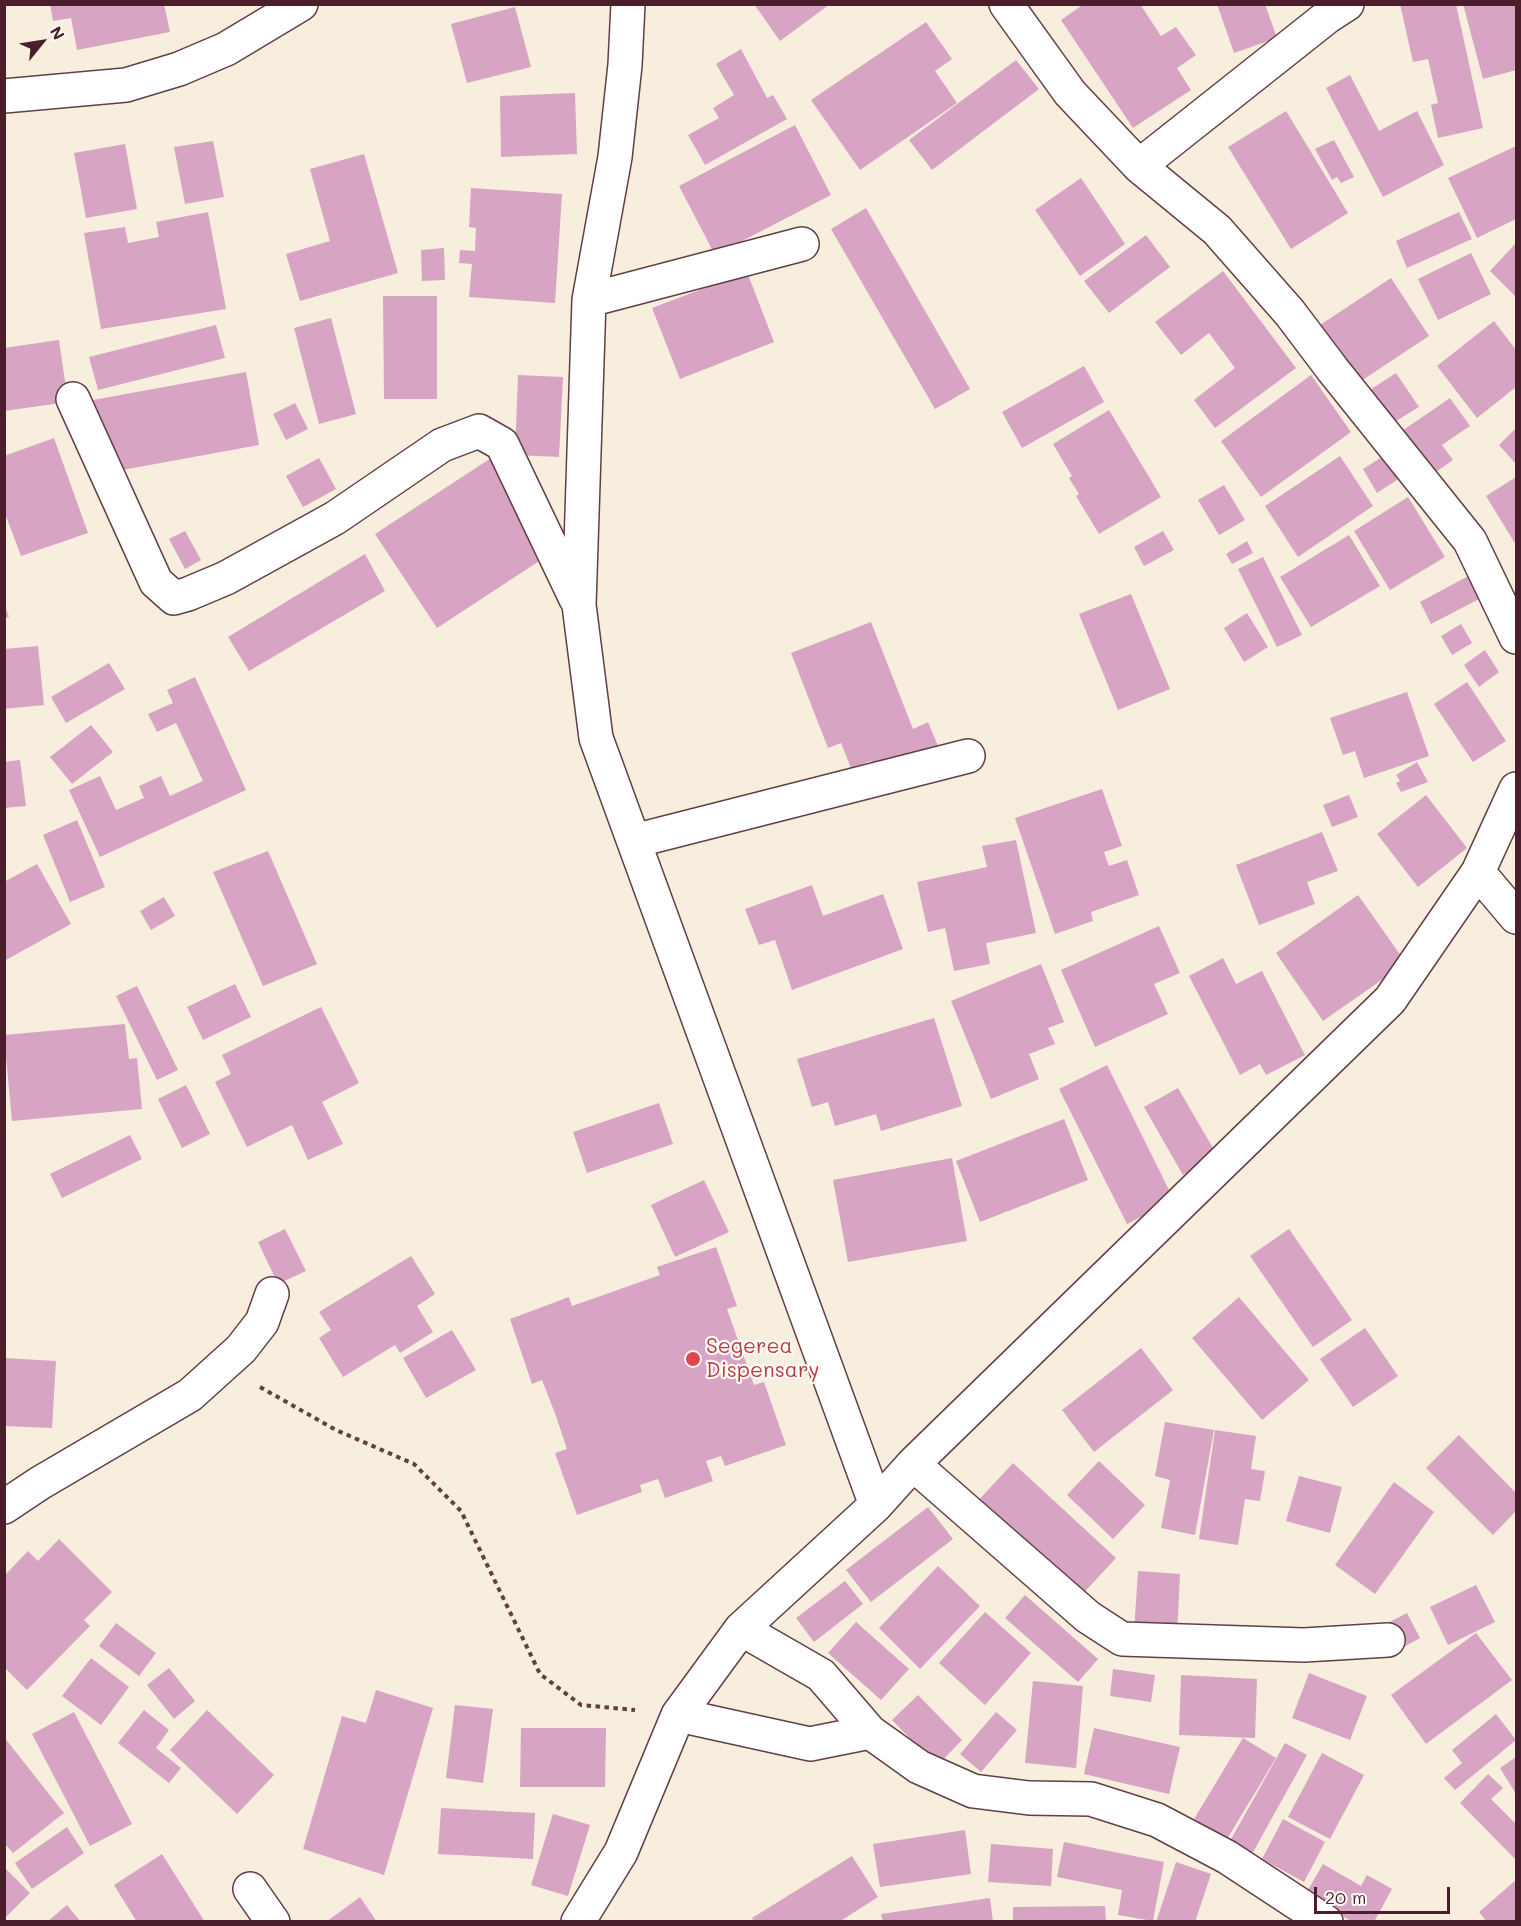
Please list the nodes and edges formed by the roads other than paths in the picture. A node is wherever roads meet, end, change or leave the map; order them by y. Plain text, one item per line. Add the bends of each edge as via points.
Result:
1 (301, 4) edge
2 (628, 4) edge
3 (1006, 4) edge
4 (1347, 4) edge
5 (4, 96) edge
6 (1139, 166) junction
7 (802, 244) dead end
8 (589, 300) junction
9 (73, 399) dead end
10 (579, 605) junction
11 (1516, 637) edge
12 (968, 756) dead end
13 (1516, 789) edge
14 (634, 841) junction
15 (1478, 872) junction
16 (1516, 917) edge
17 (272, 1294) dead end
18 (913, 1464) junction
19 (876, 1505) junction
20 (4, 1507) edge
21 (741, 1629) junction
22 (1388, 1640) dead end
23 (678, 1714) junction
24 (870, 1732) junction
25 (250, 1889) dead end
26 (273, 1922) edge
27 (578, 1922) edge
28 (1326, 1922) edge

1 - 5 street via 226,49 126,86
2 - 8 street via 615,157
3 - 6 street via 1070,93
4 - 6 street
6 - 11 street via 1217,230 1290,313 1470,541
7 - 8 street
8 - 10 street
9 - 10 street via 156,582 174,598 226,578 335,518 442,445 480,431 502,444
10 - 14 street via 596,738
12 - 14 street
13 - 15 street
14 - 19 street
15 - 16 street
15 - 18 street via 1390,1000
17 - 20 street via 262,1322 222,1368 190,1395
18 - 19 street
18 - 22 street via 1088,1617 1122,1639 1304,1645
19 - 21 street
21 - 23 street
21 - 24 street via 821,1675
23 - 24 street via 810,1744
23 - 27 street via 621,1852
24 - 28 street via 919,1767 973,1791 1091,1799 1157,1820 1227,1857
25 - 26 street

